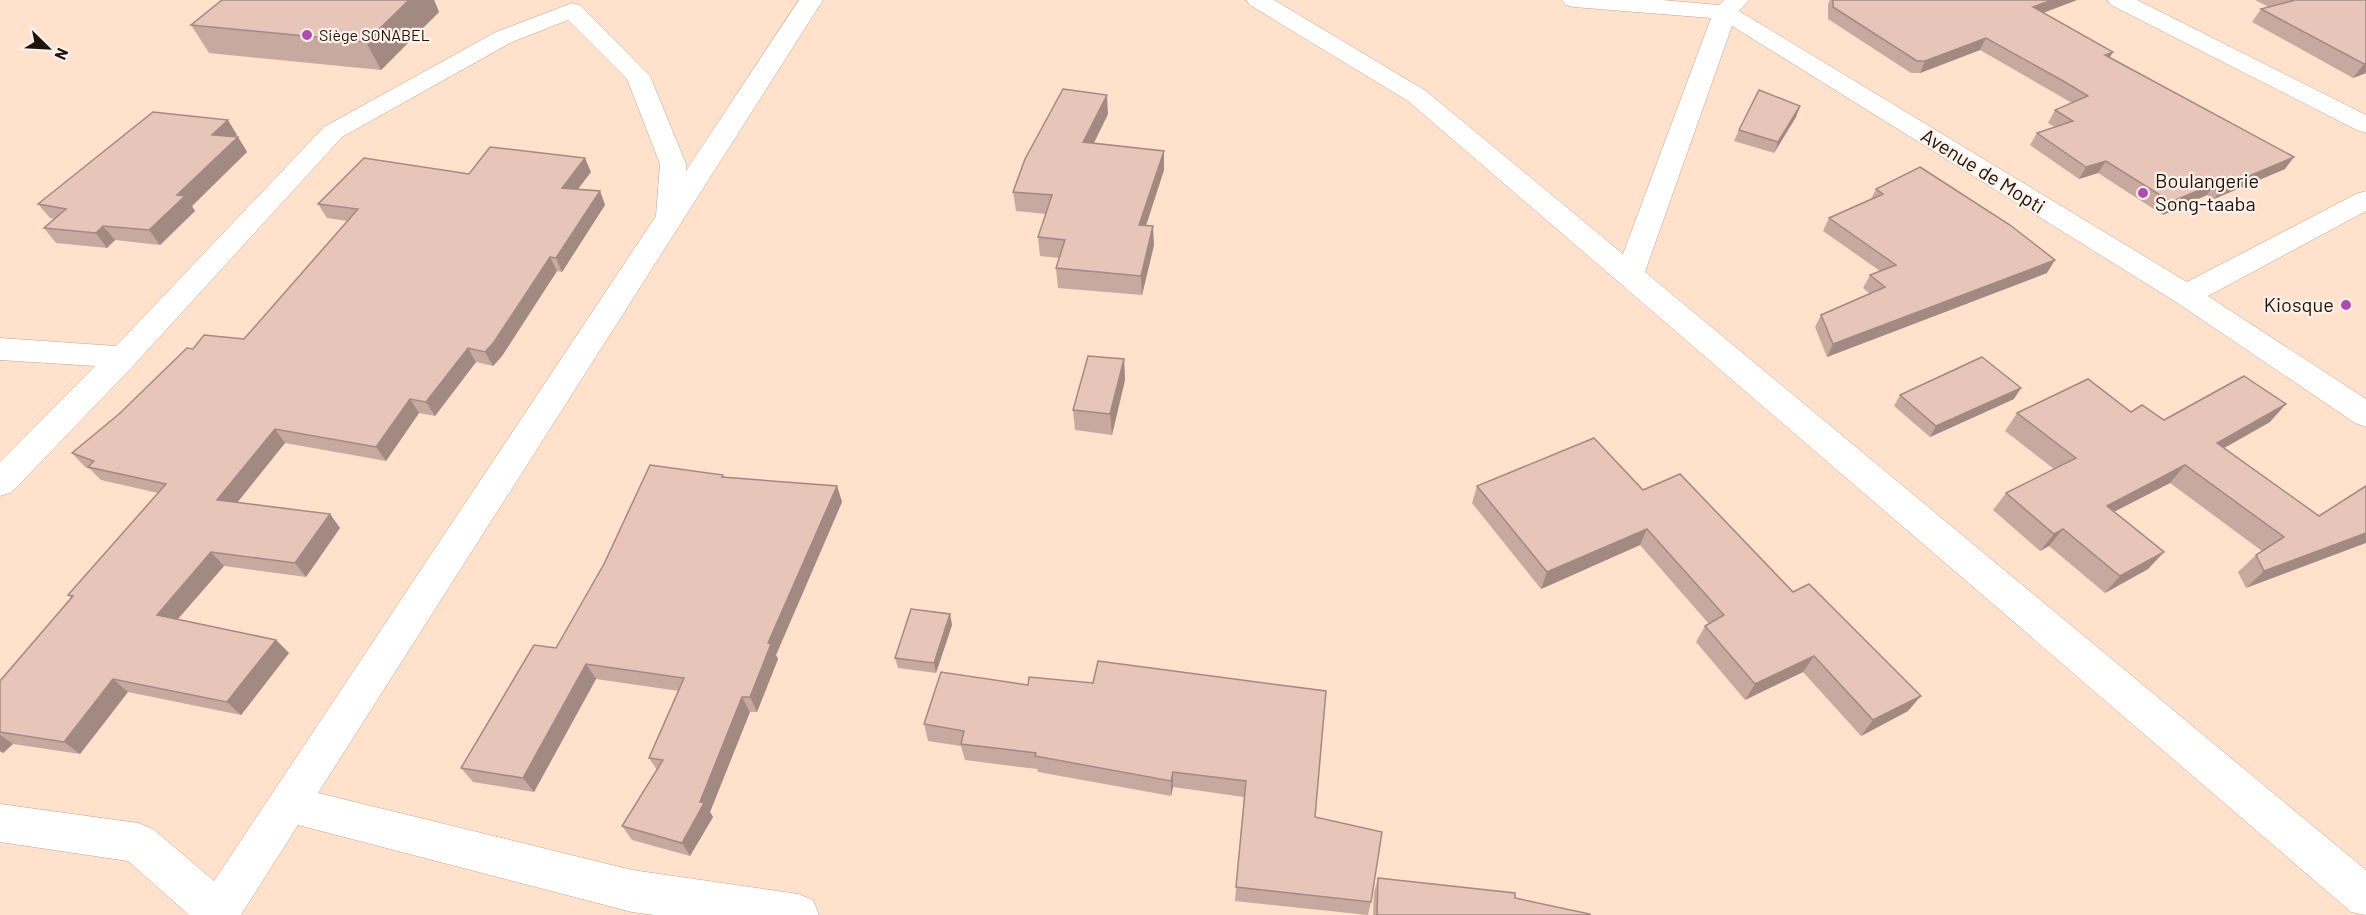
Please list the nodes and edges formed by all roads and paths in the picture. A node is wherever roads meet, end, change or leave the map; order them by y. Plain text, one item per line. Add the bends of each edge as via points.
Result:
1 (811, 0) edge
2 (1258, 0) edge
3 (1574, 0) edge
4 (2119, 0) edge
5 (564, 5) edge
6 (1731, 6) edge
7 (2366, 125) edge
8 (2366, 200) edge
9 (667, 222) junction
10 (1630, 275) junction
11 (2186, 295) junction
12 (0, 349) edge
13 (123, 357) junction
14 (2366, 415) edge
15 (0, 483) edge
16 (288, 804) junction
17 (0, 823) edge
18 (2366, 897) edge
19 (217, 914) edge
20 (798, 915) edge

1 - 9 street
2 - 10 street via 1417,96
3 - 6 street, Avenue de Mopti
4 - 7 street
5 - 9 street via 638,76 673,164
5 - 13 street via 333,132
6 - 10 street
6 - 11 street, Avenue de Mopti
8 - 11 street
9 - 16 street
10 - 18 street
11 - 14 street, Avenue de Mopti
12 - 13 street
13 - 15 street
16 - 19 street
16 - 20 street via 632,891
17 - 19 street via 138,843

